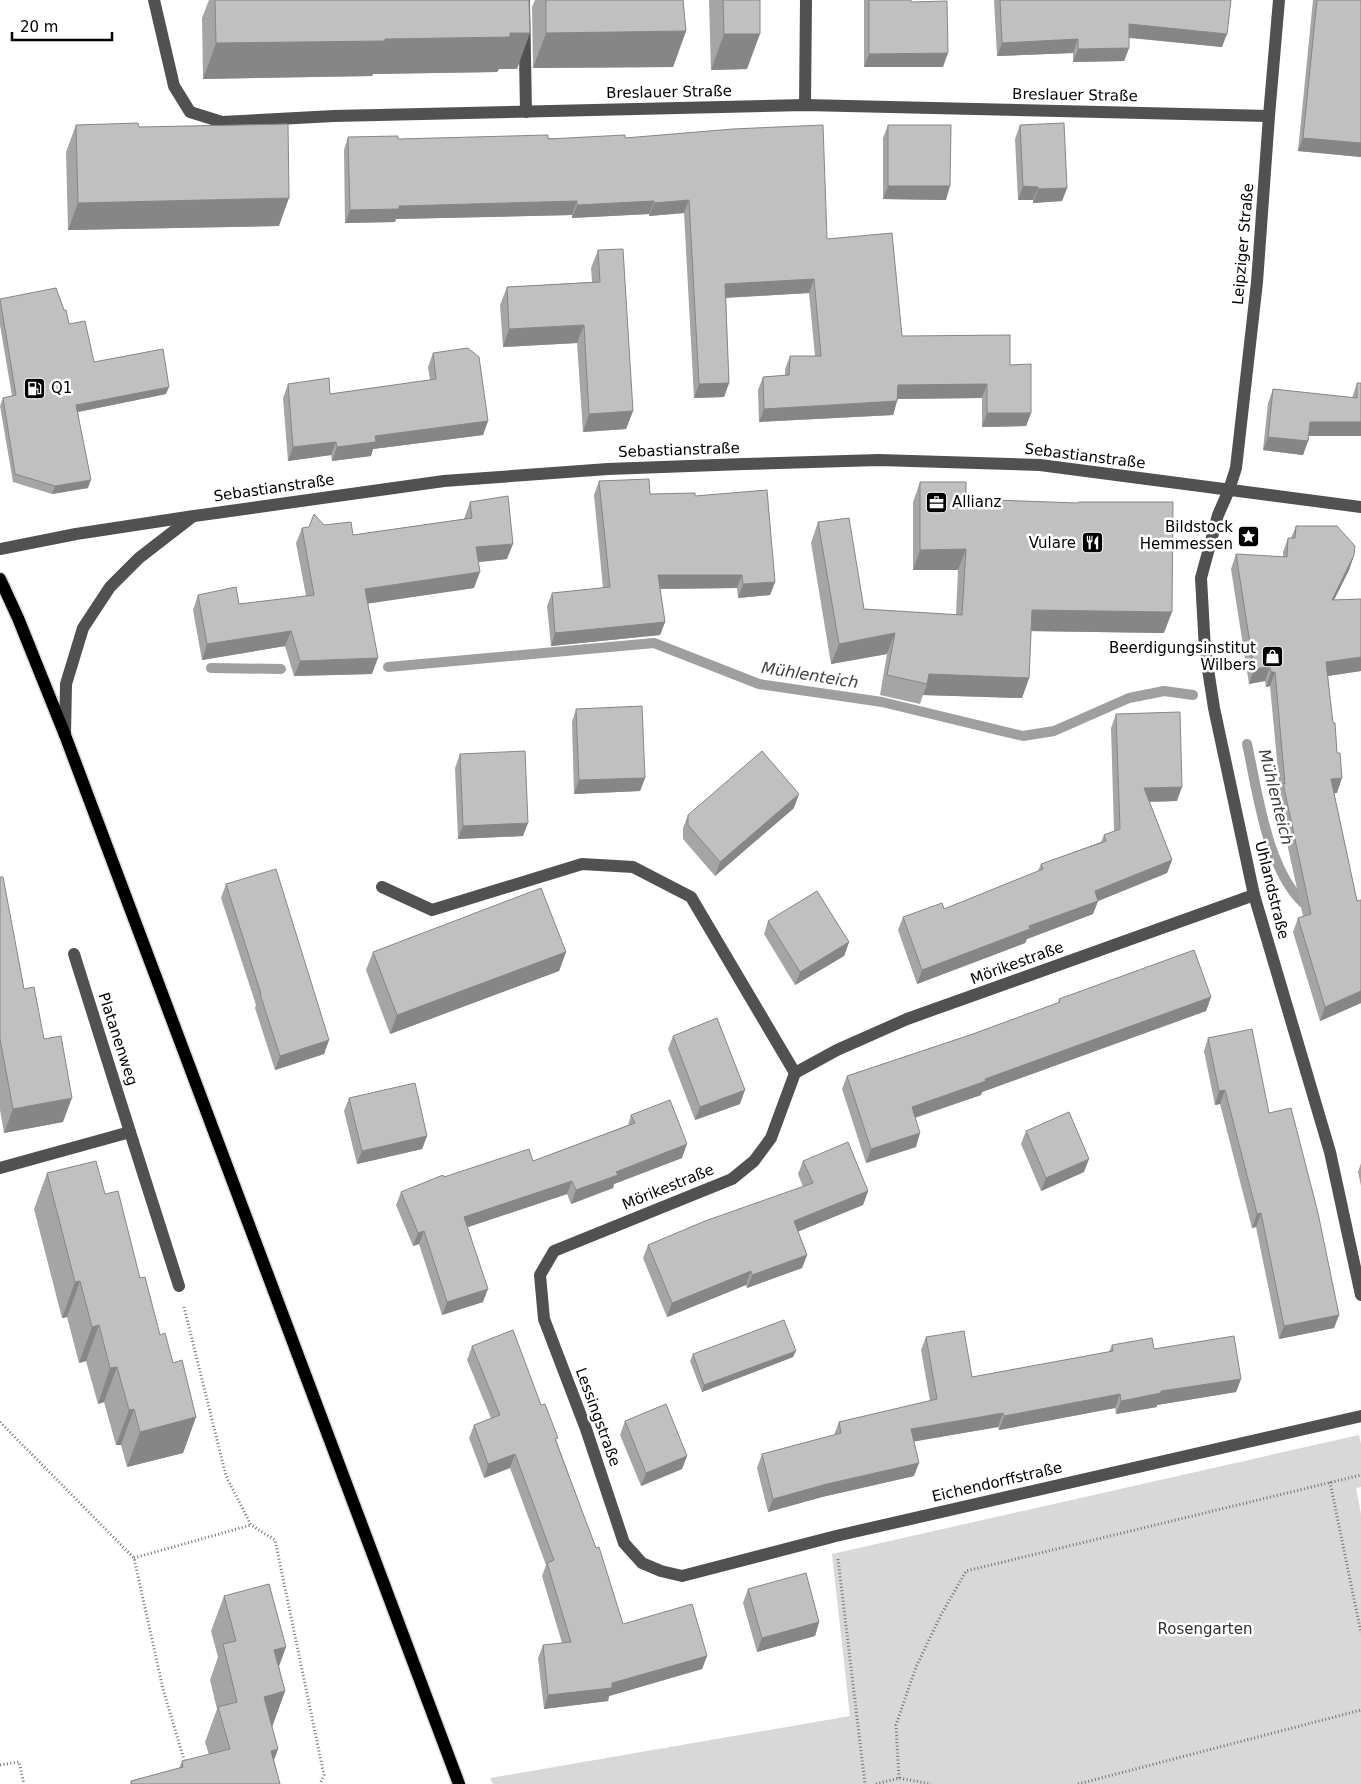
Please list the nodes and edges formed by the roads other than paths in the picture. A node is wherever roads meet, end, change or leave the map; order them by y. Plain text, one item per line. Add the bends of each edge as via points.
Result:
1 (154, 0) edge
2 (524, 0) edge
3 (806, 0) edge
4 (1279, 0) edge
5 (805, 105) junction
6 (526, 112) junction
7 (1269, 116) junction
8 (1229, 490) junction
9 (1361, 507) edge
10 (194, 516) junction
11 (0, 549) edge
12 (0, 579) edge
13 (65, 735) junction
14 (382, 886) dead end
15 (1254, 895) junction
16 (74, 954) dead end
17 (795, 1073) junction
18 (130, 1132) junction
19 (0, 1168) edge
20 (540, 1276) joint
21 (178, 1286) road end
22 (1361, 1295) edge
23 (1361, 1416) edge
24 (642, 1563) joint
25 (459, 1784) edge

1 - 6 street, Breslauer Straße via 174,86 190,112 222,122
2 - 6 street
3 - 5 street
4 - 7 street, Leipziger Straße
5 - 6 street, Breslauer Straße
5 - 7 street, Breslauer Straße
7 - 8 street, Leipziger Straße via 1256,292 1236,468
8 - 9 street, Sebastianstraße
8 - 10 street, Sebastianstraße via 1040,465 880,460 608,469 444,481
8 - 15 street, Uhlandstraße via 1218,515 1201,578 1202,612 1214,708
10 - 11 street, Sebastianstraße
10 - 13 street via 139,558 110,587 83,628 66,684
12 - 13 main road
13 - 25 main road
14 - 17 street via 432,910 582,864 633,867 691,898
15 - 17 street, Mörikestraße via 907,1019
15 - 22 street, Uhlandstraße via 1330,1152
16 - 18 street, Platanenweg
17 - 20 street, Mörikestraße via 771,1138 754,1161 732,1179 554,1251
18 - 19 street
18 - 21 street, Platanenweg
20 - 24 street, Lessingstraße via 544,1320 586,1429 624,1544
23 - 24 street, Eichendorffstraße via 836,1536 682,1576 661,1572

